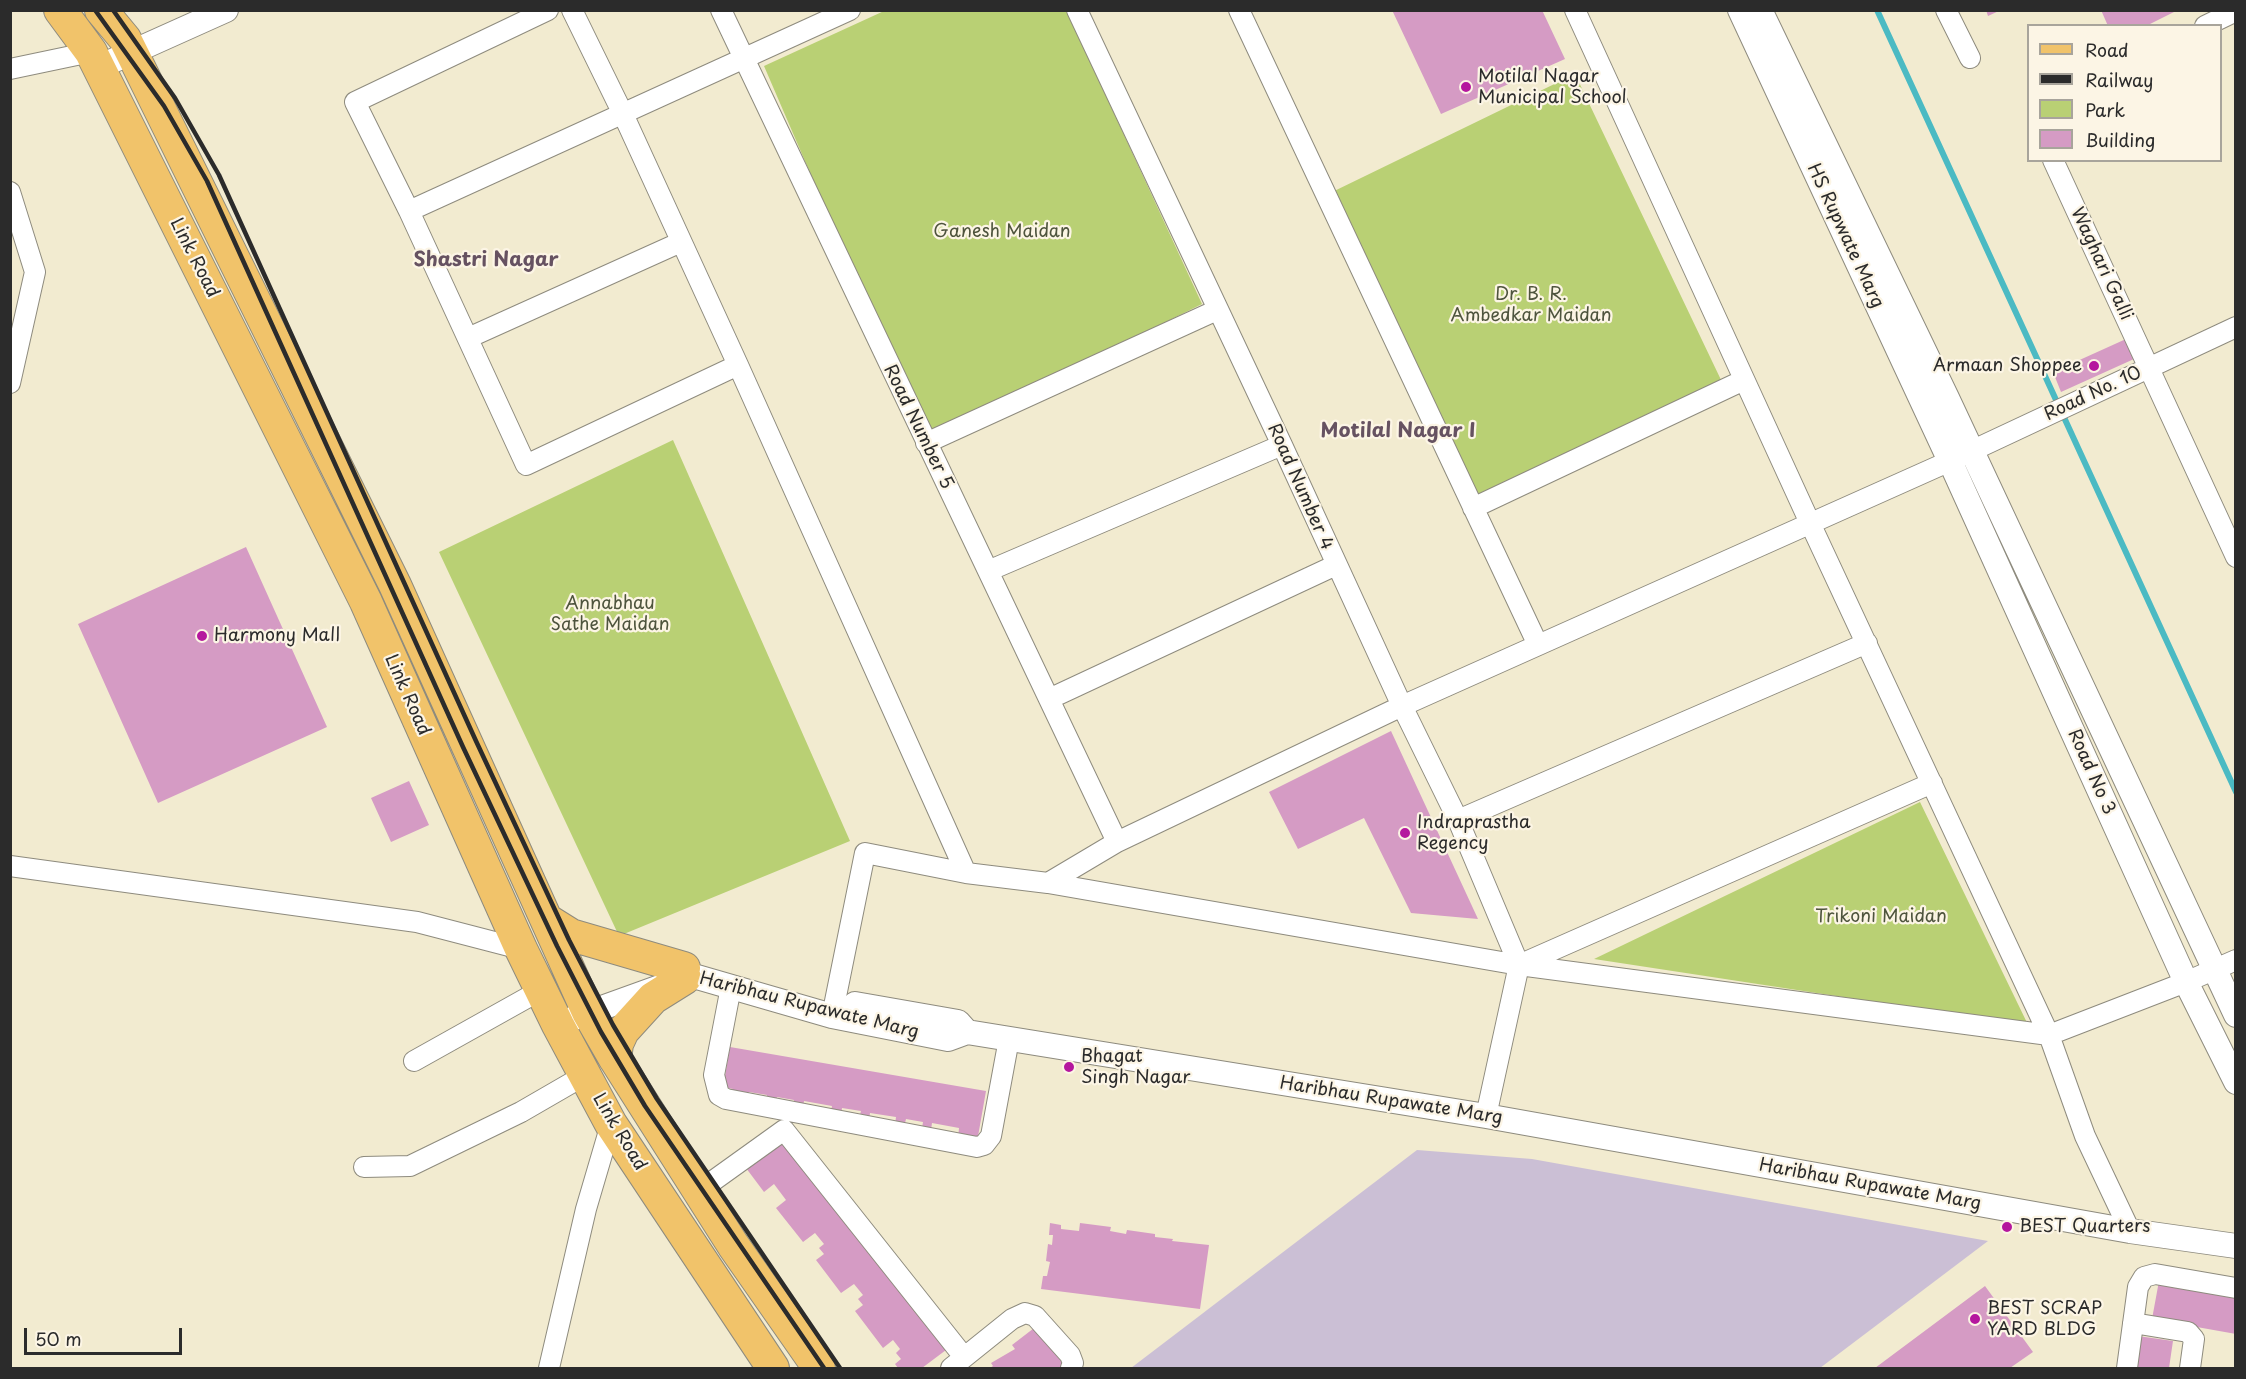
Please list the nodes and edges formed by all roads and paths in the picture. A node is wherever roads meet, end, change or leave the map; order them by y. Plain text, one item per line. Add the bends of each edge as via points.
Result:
1 (60, 10) edge
2 (101, 10) edge
3 (188, 10) edge
4 (226, 10) edge
5 (548, 10) edge
6 (572, 10) edge
7 (721, 10) edge
8 (850, 10) edge
9 (1077, 10) edge
10 (1239, 10) edge
11 (1575, 10) edge
12 (1740, 10) edge
13 (1760, 10) edge
14 (1946, 10) edge
15 (2235, 11) edge
16 (2209, 24) edge
17 (128, 46) junction
18 (1970, 58) dead end
19 (95, 59) junction
20 (744, 59) junction
21 (10, 69) edge
22 (623, 114) junction
23 (1808, 133) junction
24 (2054, 162) edge
25 (10, 192) edge
26 (409, 211) junction
27 (681, 242) junction
28 (1217, 310) junction
29 (2235, 327) edge
30 (468, 338) junction
31 (738, 365) junction
32 (2148, 368) junction
33 (1744, 380) junction
34 (10, 383) edge
35 (926, 443) junction
36 (1282, 445) junction
37 (1961, 456) junction
38 (1473, 508) junction
39 (1810, 524) junction
40 (2235, 557) edge
41 (1336, 565) junction
42 (988, 571) junction
43 (1866, 644) junction
44 (1538, 645) junction
45 (1049, 699) junction
46 (1402, 706) junction
47 (1932, 783) junction
48 (1458, 820) junction
49 (1117, 842) junction
50 (10, 866) edge
51 (966, 873) junction
52 (1048, 883) junction
53 (547, 920) junction
54 (521, 949) junction
55 (1519, 964) junction
56 (2225, 965) edge
57 (684, 973) junction
58 (2186, 982) junction
59 (731, 987) junction
60 (585, 1006) junction
61 (833, 1008) junction
62 (550, 1010) junction
63 (2235, 1015) edge
64 (2049, 1035) junction
65 (1009, 1039) junction
66 (615, 1059) junction
67 (414, 1061) dead end
68 (585, 1076) junction
69 (2235, 1082) edge
70 (1486, 1116) junction
71 (787, 1121) junction
72 (611, 1124) junction
73 (364, 1167) dead end
74 (699, 1191) junction
75 (2130, 1231) junction
76 (733, 1245) junction
77 (2235, 1246) edge
78 (703, 1263) junction
79 (2235, 1288) edge
80 (2133, 1323) junction
81 (958, 1363) edge
82 (549, 1368) edge
83 (773, 1368) edge
84 (819, 1368) edge
85 (1071, 1368) edge
86 (2127, 1368) edge
87 (2190, 1368) edge

1 - 19 main road, Link Road
2 - 17 main road, Link Road
3 - 17 street
4 - 17 street
5 - 26 street via 355,102
6 - 22 street
7 - 20 street, Road Number 5
8 - 20 street
9 - 28 street, Road Number 4
10 - 38 street
11 - 33 street
12 - 23 street, HS Rupwate Marg
13 - 23 street
14 - 18 street
15 - 16 street
17 - 19 street
17 - 53 main road, Link Road via 395,585
19 - 21 street
19 - 54 main road, Link Road via 366,602
20 - 22 street
20 - 35 street, Road Number 5
22 - 26 street
22 - 27 street
23 - 37 street, HS Rupwate Marg
24 - 32 street, Waghari Galli
25 - 34 street via 35,272
26 - 30 street
27 - 30 street
27 - 31 street
28 - 35 street
28 - 36 street, Road Number 4
29 - 32 street, Road No. 10
30 - 31 street via 526,465
31 - 51 street
32 - 37 street, Road No. 10
32 - 40 street, Waghari Galli
33 - 38 street
33 - 39 street
35 - 42 street, Road Number 5
36 - 41 street, Road Number 4
36 - 42 street
37 - 39 street, Road No. 10
37 - 56 street
37 - 58 street, Road No 3
38 - 44 street
39 - 43 street
39 - 44 street, Road No. 10
41 - 45 street
41 - 46 street, Road Number 4
42 - 45 street, Road Number 5
43 - 47 street
43 - 48 street
44 - 46 street, Road No. 10
45 - 49 street, Road Number 5
46 - 48 street, Road Number 4
46 - 49 street, Road No. 10
47 - 55 street
47 - 64 street
48 - 55 street, Road Number 4
49 - 52 street, Road No. 10
50 - 54 street via 417,922
51 - 52 street
51 - 61 street via 865,853
52 - 55 street
53 - 57 main road via 571,935
53 - 60 main road, Link Road
54 - 62 main road, Link Road
55 - 64 street
55 - 70 street
56 - 58 street
56 - 63 street
57 - 59 street, Haribhau Rupawate Marg
57 - 60 street
57 - 61 street via 699,967
57 - 66 main road via 653,998 623,1031 616,1044
58 - 64 street
58 - 69 street, Road No 3
59 - 61 street, Haribhau Rupawate Marg
59 - 71 street via 714,1075 719,1095
60 - 62 street
60 - 66 main road, Link Road
61 - 65 street, Haribhau Rupawate Marg via 948,1040 966,1032
62 - 67 street
62 - 68 main road, Link Road
64 - 75 street via 2085,1136
65 - 70 street, Haribhau Rupawate Marg
65 - 71 street via 991,1137 984,1145
66 - 74 main road, Link Road
68 - 72 main road, Link Road
68 - 73 street via 410,1166
70 - 75 street, Haribhau Rupawate Marg
71 - 74 street
71 - 81 street
72 - 78 main road, Link Road
72 - 82 street via 586,1209
74 - 76 main road, Link Road
75 - 77 street, Haribhau Rupawate Marg
76 - 78 main road
76 - 84 main road, Link Road
78 - 83 main road, Link Road
79 - 80 street via 2148,1274 2139,1281
80 - 86 street
80 - 87 street via 2188,1332 2194,1339
81 - 85 street via 1024,1313 1035,1316 1070,1355

